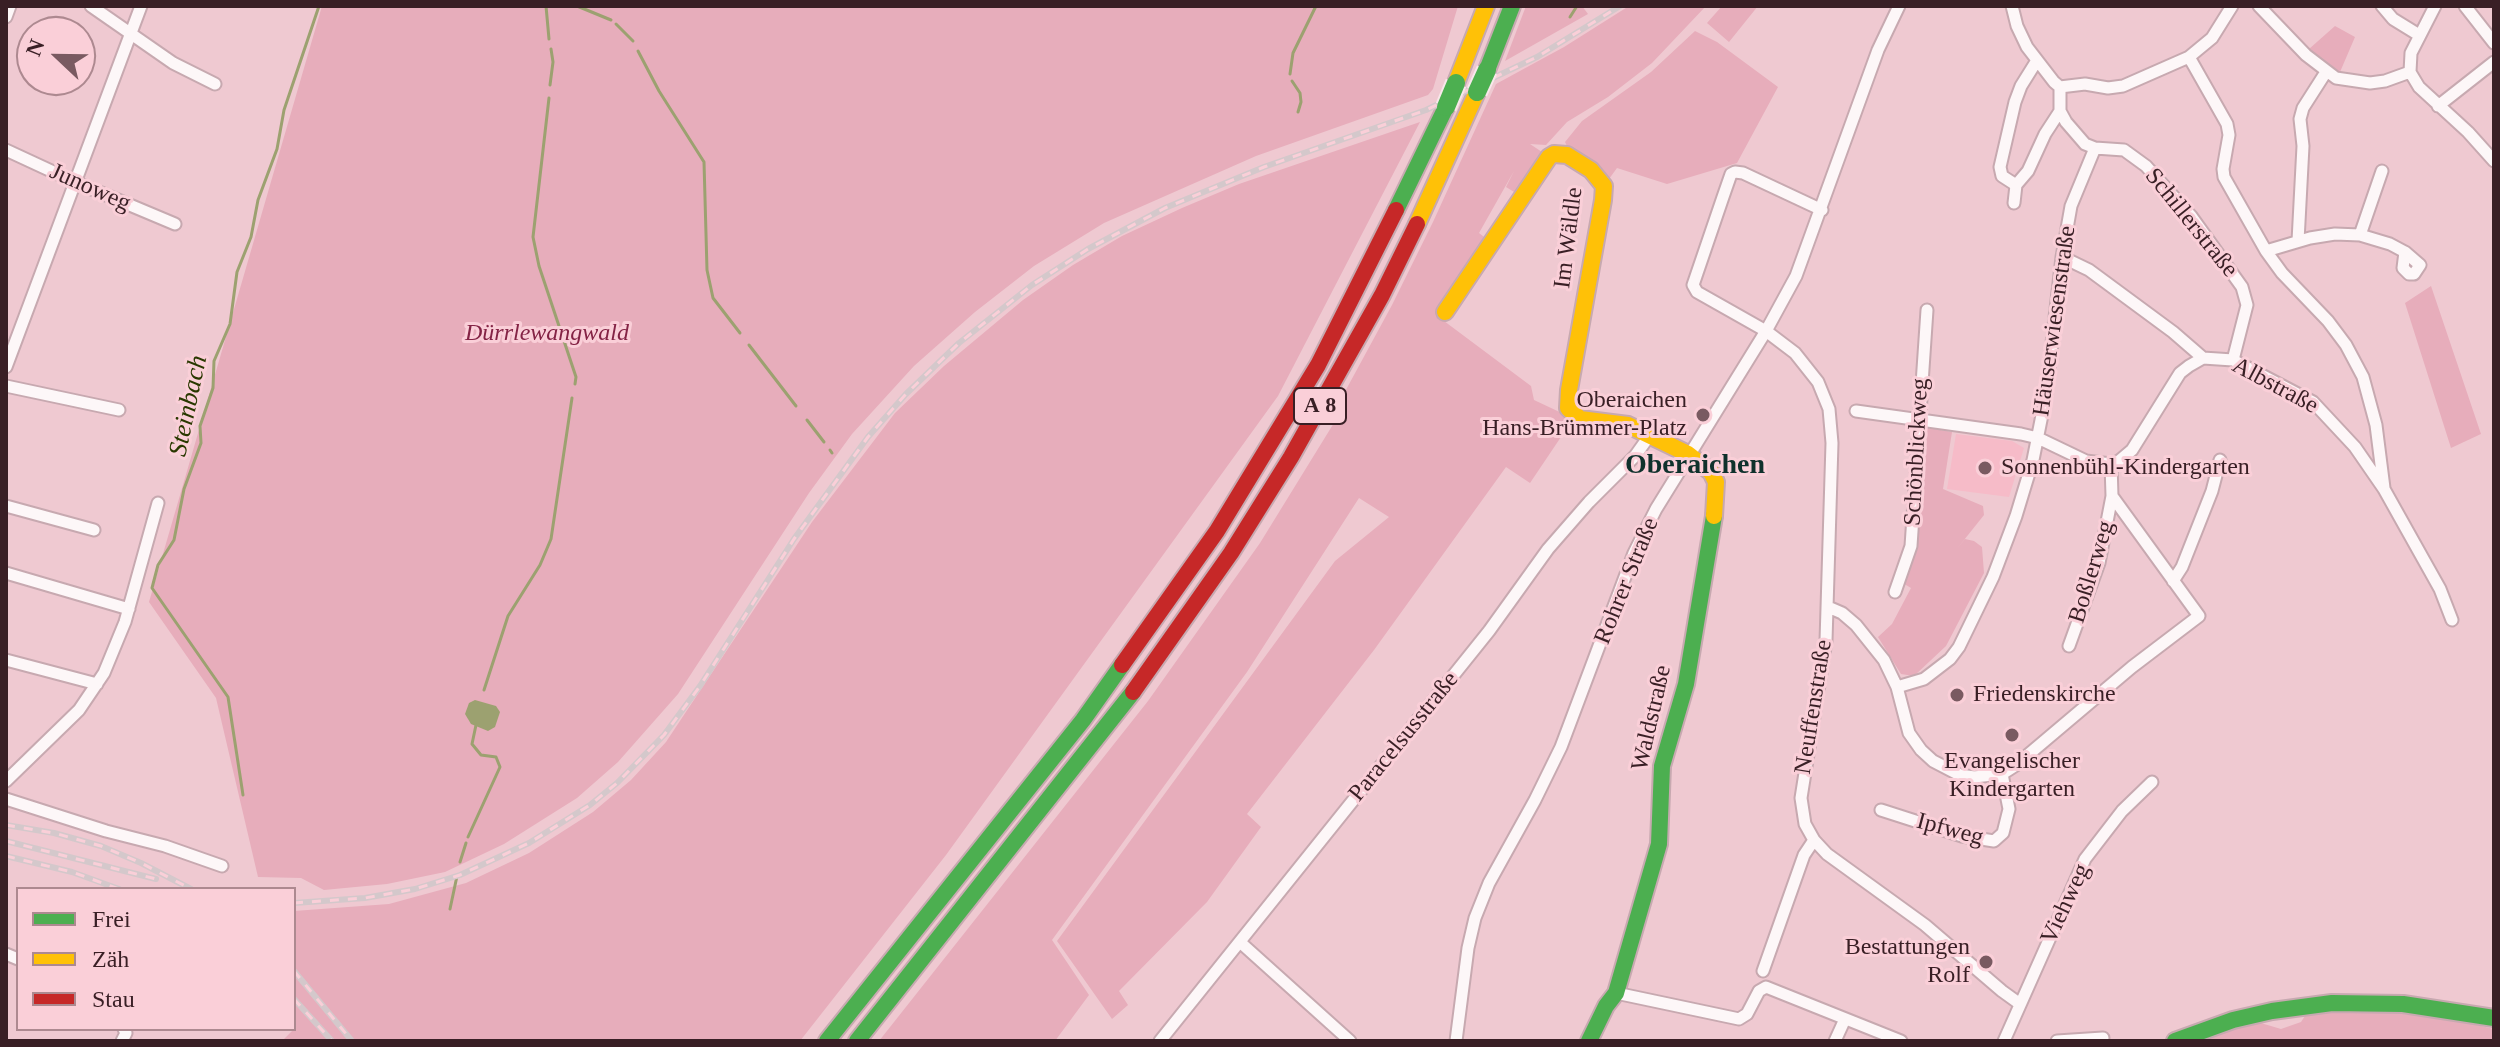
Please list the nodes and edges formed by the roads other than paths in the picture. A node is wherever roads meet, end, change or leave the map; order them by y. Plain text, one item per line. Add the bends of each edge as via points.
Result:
1 (10, 6) edge
2 (91, 6) edge
3 (141, 6) edge
4 (1486, 6) edge
5 (1512, 6) edge
6 (1899, 6) edge
7 (2012, 6) edge
8 (2232, 6) edge
9 (2259, 6) edge
10 (2382, 6) edge
11 (2435, 6) edge
12 (2465, 6) edge
13 (6, 17) edge
14 (131, 33) junction
15 (2419, 35) junction
16 (2494, 43) edge
17 (2189, 57) junction
18 (2036, 62) junction
19 (2494, 62) edge
20 (2326, 72) junction
21 (2410, 72) junction
22 (215, 84) dead end
23 (2060, 87) junction
24 (2438, 106) junction
25 (2060, 111) junction
26 (2095, 148) junction
27 (6, 150) edge
28 (2494, 161) edge
29 (2382, 171) dead end
30 (75, 182) junction
31 (2016, 185) junction
32 (2014, 203) dead end
33 (1822, 210) junction
34 (175, 224) dead end
35 (2360, 235) junction
36 (2298, 241) junction
37 (2266, 251) junction
38 (2405, 252) dead end
39 (2062, 257) junction
40 (1927, 310) dead end
41 (1445, 312) dead end
42 (1766, 331) junction
43 (2203, 358) junction
44 (2233, 360) junction
45 (6, 367) edge
46 (6, 386) edge
47 (1567, 404) joint
48 (119, 410) dead end
49 (1856, 411) dead end
50 (1920, 420) junction
51 (1650, 435) junction
52 (2038, 438) junction
53 (1688, 454) junction
54 (2220, 460) dead end
55 (2111, 464) junction
56 (2384, 489) junction
57 (2112, 496) junction
58 (158, 503) dead end
59 (6, 506) edge
60 (94, 530) dead end
61 (6, 573) edge
62 (2173, 581) junction
63 (1895, 592) dead end
64 (1828, 607) junction
65 (129, 609) junction
66 (2452, 620) dead end
67 (2069, 646) dead end
68 (6, 660) edge
69 (97, 684) junction
70 (1897, 687) junction
71 (2002, 774) junction
72 (6, 781) edge
73 (2152, 782) dead end
74 (6, 799) edge
75 (1881, 810) dead end
76 (1814, 840) junction
77 (222, 866) dead end
78 (1241, 943) junction
79 (1763, 971) dead end
80 (1616, 993) junction
81 (2020, 1004) junction
82 (2494, 1018) edge
83 (1845, 1019) junction
84 (2103, 1038) dead end
85 (827, 1041) edge
86 (857, 1041) edge
87 (1160, 1041) edge
88 (1350, 1041) edge
89 (1456, 1041) edge
90 (1589, 1041) edge
91 (1835, 1041) edge
92 (1901, 1041) edge
93 (2004, 1041) edge
94 (2057, 1041) edge
95 (2175, 1041) edge

1 - 13 street
2 - 14 street
3 - 14 street
4 - 85 main road, A 8, bridge via 1386,236 1318,365 1217,531 1083,720
5 - 86 main road, A 8, bridge via 1436,185 1382,295 1231,553 1128,699
6 - 33 street, Rohrer Straße via 1878,50
7 - 18 street
8 - 17 street via 2212,38
9 - 20 street
10 - 15 street
11 - 15 street
12 - 16 street
14 - 22 street
14 - 30 street
15 - 21 street
17 - 23 street via 2123,86
17 - 37 street via 2227,124 2224,177
18 - 23 street
18 - 31 street via 2015,102 2000,167 2002,176
19 - 24 street
20 - 21 street via 2353,83 2385,81
20 - 36 street via 2300,119
21 - 24 street
23 - 25 street
24 - 28 street
25 - 26 street, Schillerstraße via 2085,144
25 - 31 street
26 - 39 street, Häuserwiesenstraße via 2071,206
26 - 44 street, Schillerstraße via 2124,150 2146,166 2191,216 2242,287 2247,305
27 - 30 street, Junoweg
29 - 35 street
30 - 34 street, Junoweg
30 - 45 street
31 - 32 street
33 - 42 street, Rohrer Straße via 1796,276
33 - 42 street, Neuffenstraße via 1743,173 1731,174 1693,285
35 - 36 street
35 - 38 street
36 - 37 street
37 - 56 street via 2328,321 2363,377
39 - 43 street via 2089,270
39 - 52 street, Häuserwiesenstraße
40 - 50 street, Schönblickweg
41 - 47 main road, Im Wäldle via 1549,157 1567,155 1591,170 1604,186 1603,200
42 - 53 street, Rohrer Straße
42 - 64 street, Neuffenstraße via 1807,366 1829,409
43 - 44 street, Albstraße
43 - 55 street, Albstraße via 2180,373 2132,450
44 - 56 street, Albstraße via 2313,402 2355,447
46 - 48 street
47 - 51 main road, Waldstraße via 1580,419 1618,423
49 - 50 street
50 - 52 street
50 - 63 street, Schönblickweg via 1911,546
51 - 53 main road, Waldstraße
51 - 78 street, Paracelsusstraße via 1548,549
52 - 55 street via 2086,461
52 - 70 street, Häuserwiesenstraße via 1993,577 1963,640 1932,674
53 - 80 main road, Waldstraße via 1711,472 1717,495 1686,684 1662,766 1659,844
53 - 89 street, Rohrer Straße via 1634,553 1561,747 1484,894 1468,948
54 - 62 street
55 - 57 street, Boßlerweg
56 - 66 street, Albstraße
57 - 62 street
57 - 67 street, Boßlerweg via 2099,563
58 - 65 street
59 - 60 street
61 - 65 street
62 - 71 street via 2199,616
64 - 70 street via 1842,613 1870,641
64 - 76 street, Neuffenstraße via 1801,798
65 - 69 street
68 - 69 street
69 - 72 street via 79,710
70 - 71 street via 1909,733 1933,761 1960,775
71 - 75 street, Ipfweg via 2009,809 2003,833 1994,841
73 - 81 street, Viehweg via 2085,859
74 - 77 street
76 - 79 street
76 - 81 street
78 - 87 street, Paracelsusstraße
78 - 88 street
80 - 83 street via 1739,1019 1766,987
80 - 90 main road, Waldstraße
81 - 93 street, Viehweg
82 - 95 main road via 2403,1004 2332,1003 2246,1017
83 - 91 street
83 - 92 street
84 - 94 street

